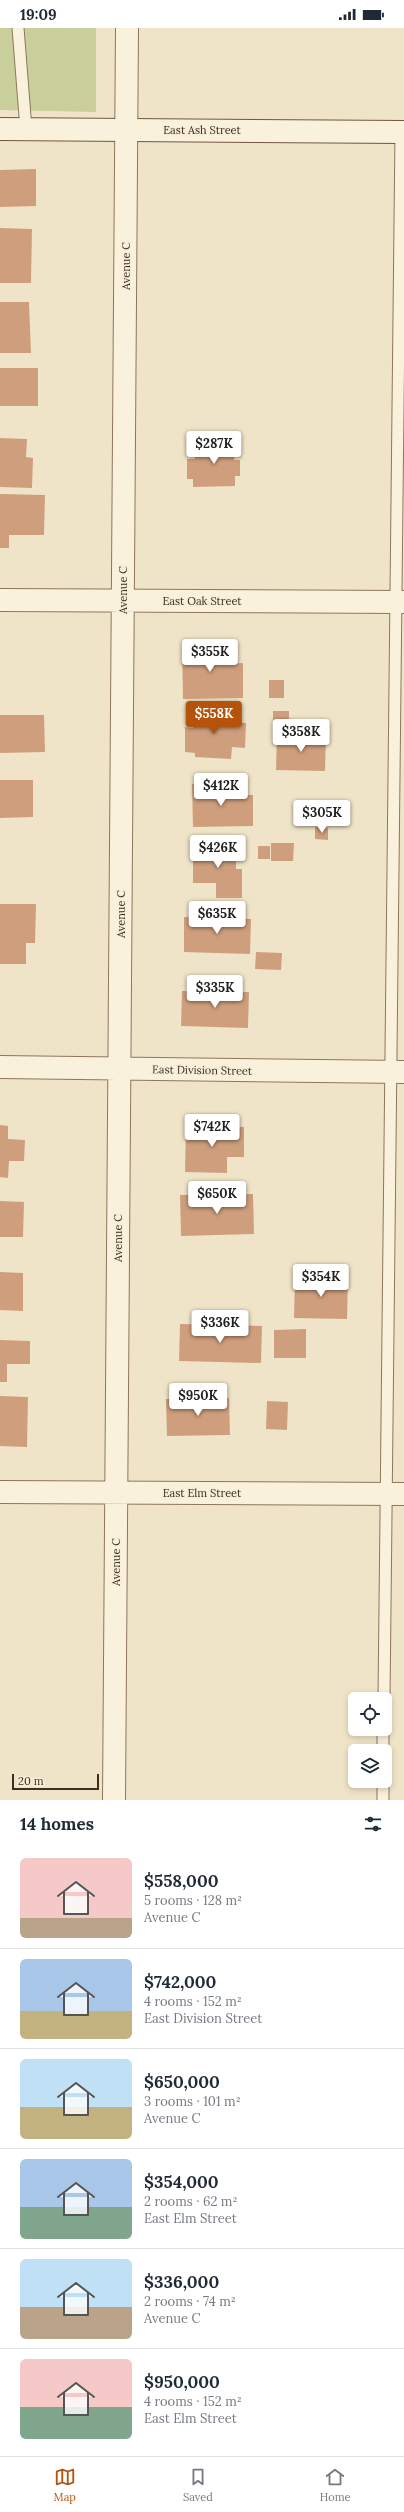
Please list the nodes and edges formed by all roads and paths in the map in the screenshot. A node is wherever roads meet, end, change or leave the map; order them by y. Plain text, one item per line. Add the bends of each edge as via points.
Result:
1 (18, 28) edge
2 (127, 28) edge
3 (0, 129) edge
4 (26, 129) junction
5 (126, 130) junction
6 (403, 132) edge
7 (0, 600) edge
8 (123, 601) junction
9 (400, 602) edge
10 (0, 1068) edge
11 (120, 1069) junction
12 (398, 1072) edge
13 (0, 1492) edge
14 (116, 1492) junction
15 (394, 1494) edge
16 (384, 1692) edge
17 (383, 1788) edge
18 (114, 1800) edge
19 (383, 1800) edge

1 - 4 lane
2 - 5 street, Avenue C
3 - 4 street, East Ash Street
4 - 5 street, East Ash Street
5 - 6 street, East Ash Street
5 - 8 street, Avenue C
6 - 9 lane
7 - 8 street, East Oak Street
8 - 9 street, East Oak Street
8 - 11 street, Avenue C
9 - 12 lane
10 - 11 street, East Division Street
11 - 12 street, East Division Street
11 - 14 street, Avenue C
12 - 15 lane
13 - 14 street, East Elm Street
14 - 15 street, East Elm Street
14 - 18 street, Avenue C
15 - 16 lane
17 - 19 lane

